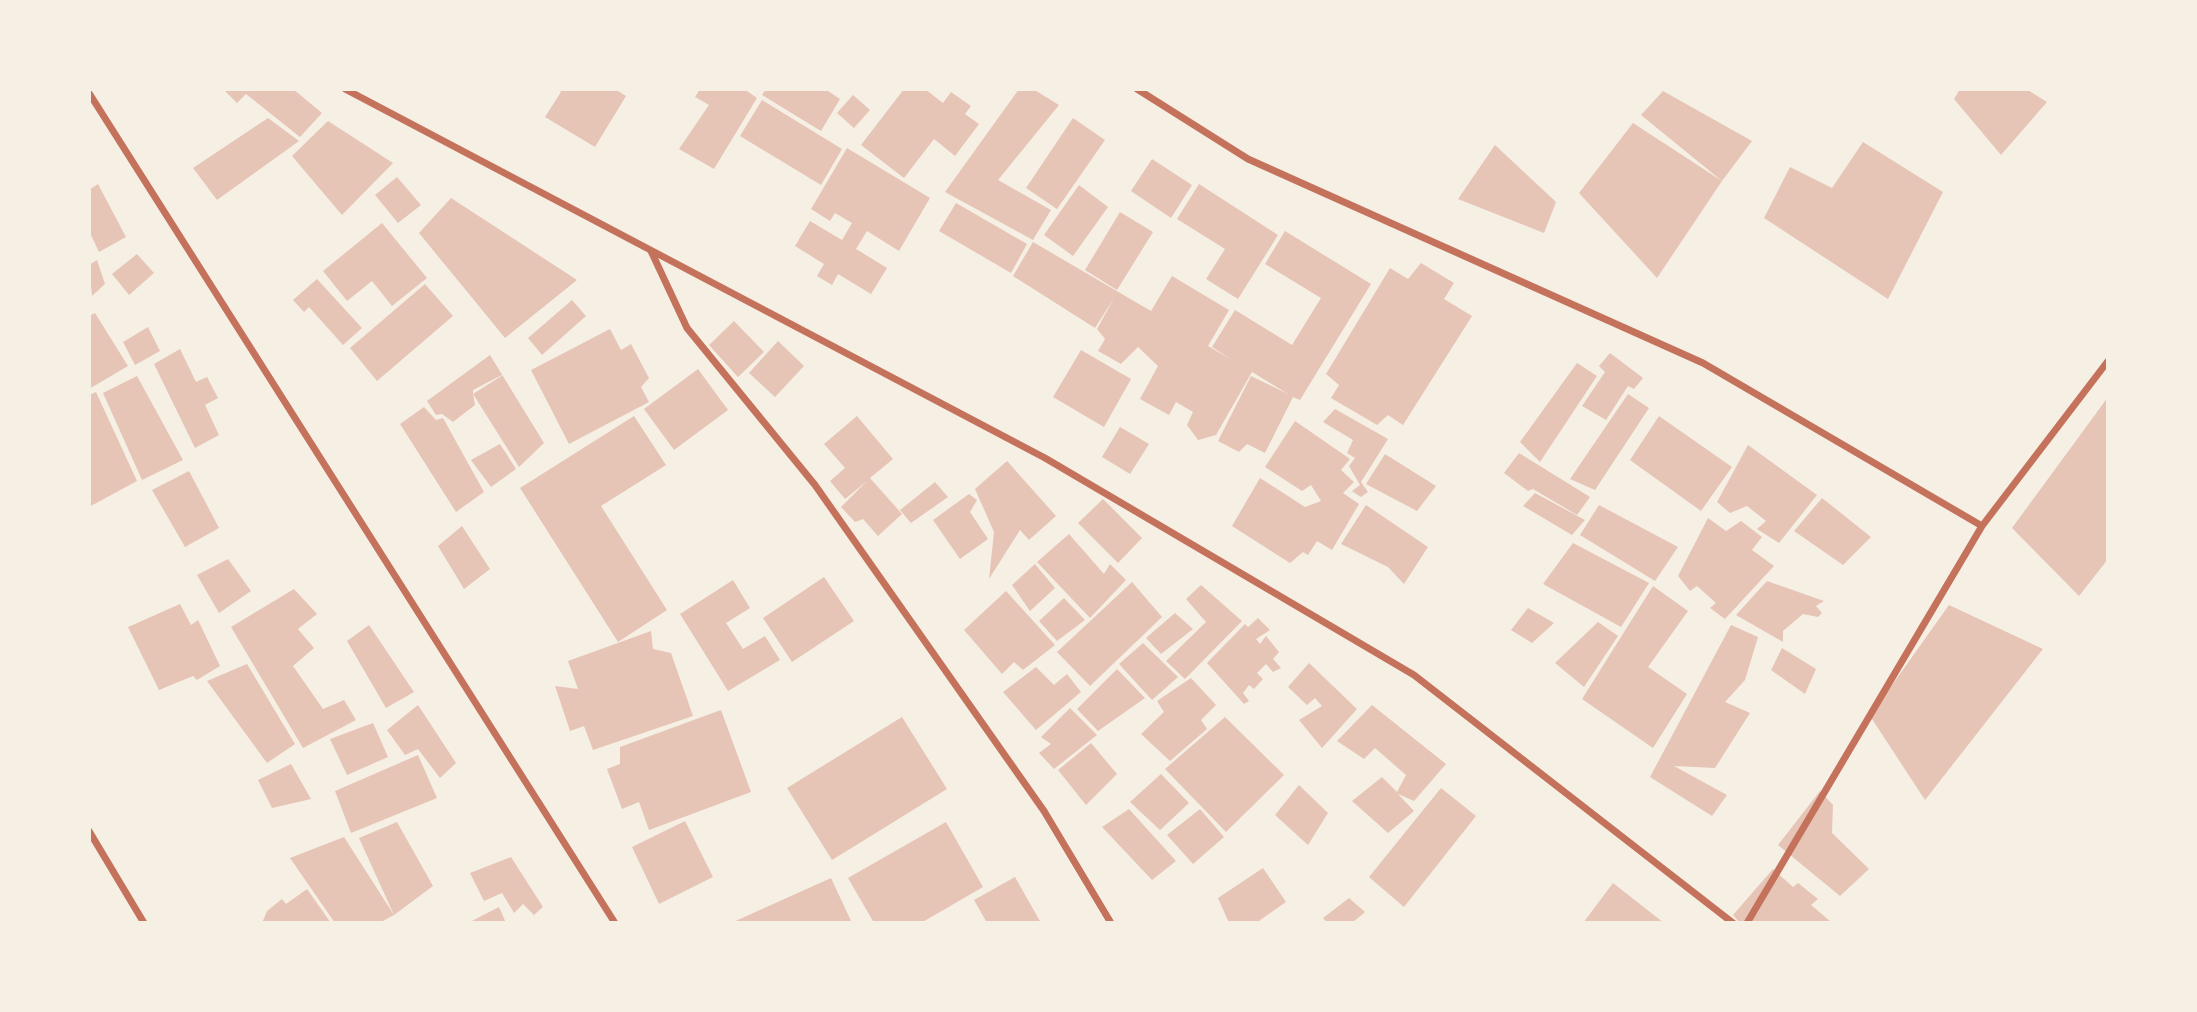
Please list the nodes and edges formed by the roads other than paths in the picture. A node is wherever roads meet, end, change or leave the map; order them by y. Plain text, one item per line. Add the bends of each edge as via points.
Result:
1 (345, 89) edge
2 (1137, 89) edge
3 (89, 93) edge
4 (651, 251) junction
5 (2108, 361) edge
6 (1982, 526) junction
7 (89, 831) edge
8 (144, 923) edge
9 (615, 923) edge
10 (1111, 923) edge
11 (1733, 923) edge
12 (1747, 923) edge

1 - 4 street
2 - 6 street via 1248,159 1703,363
3 - 9 street
4 - 10 street via 687,328 815,485 1044,811
4 - 11 street via 1045,458 1414,675
5 - 6 street
6 - 12 street
7 - 8 street

